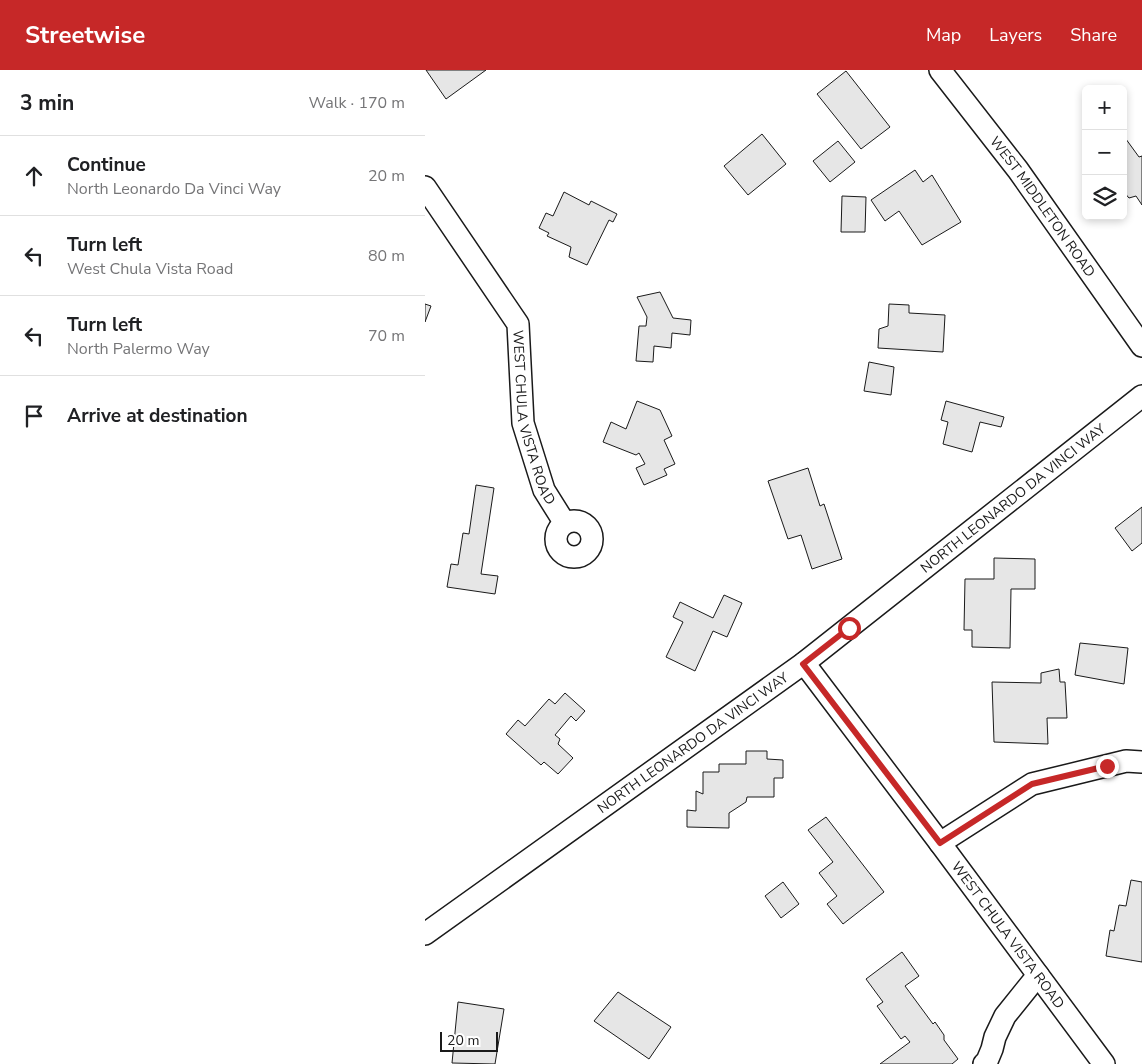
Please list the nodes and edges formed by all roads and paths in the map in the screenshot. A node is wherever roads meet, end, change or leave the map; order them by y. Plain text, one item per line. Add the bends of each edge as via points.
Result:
1 (940, 70) edge
2 (425, 187) edge
3 (1142, 346) edge
4 (1142, 396) edge
5 (564, 522) dead end
6 (803, 664) junction
7 (1142, 762) edge
8 (940, 843) junction
9 (425, 934) edge
10 (1038, 975) junction
11 (984, 1064) edge
12 (1105, 1064) edge

1 - 3 street, WEST MIDDLETON ROAD via 1018,170
2 - 5 street, WEST CHULA VISTA ROAD via 518,324 523,423 544,490
4 - 6 street, NORTH LEONARDO DA VINCI WAY
6 - 8 street, WEST CHULA VISTA ROAD
6 - 9 street, NORTH LEONARDO DA VINCI WAY
7 - 8 street via 1126,761 1032,784
8 - 10 street, WEST CHULA VISTA ROAD
10 - 11 street via 1005,1016
10 - 12 street, WEST CHULA VISTA ROAD

